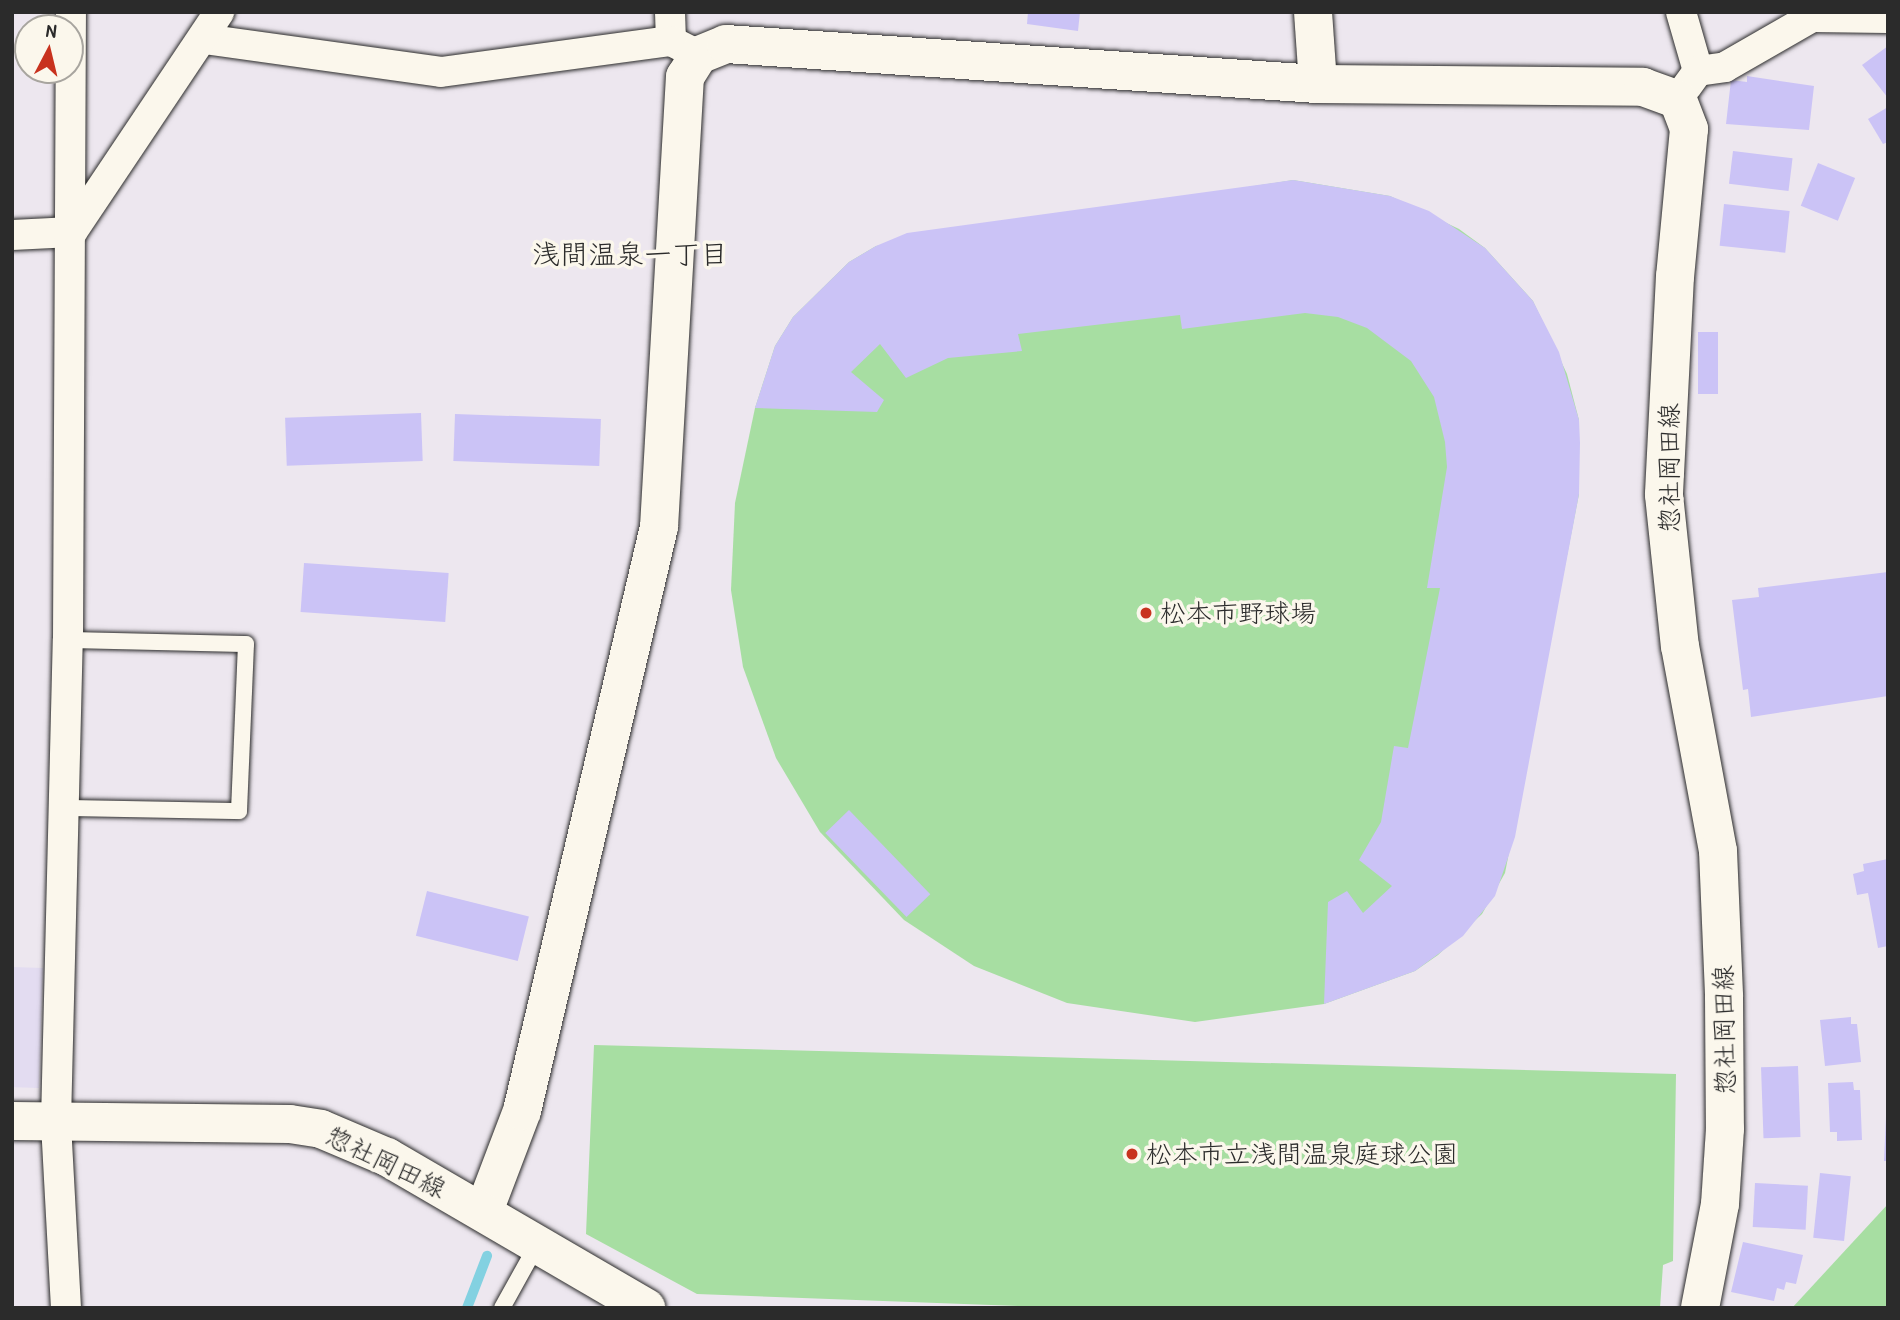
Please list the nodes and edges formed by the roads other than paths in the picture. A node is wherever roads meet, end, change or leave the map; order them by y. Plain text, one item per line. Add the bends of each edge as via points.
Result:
1 (71, 12) edge
2 (219, 12) edge
3 (1313, 12) edge
4 (1681, 12) edge
5 (1888, 18) edge
6 (680, 36) edge
7 (204, 39) junction
8 (1318, 84) junction
9 (1688, 85) junction
10 (72, 232) junction
11 (12, 235) edge
12 (68, 640) junction
13 (64, 808) junction
14 (12, 1121) edge
15 (56, 1122) junction
16 (484, 1211) junction
17 (538, 1243) junction
18 (66, 1308) edge
19 (502, 1308) edge
20 (646, 1308) edge
21 (1700, 1308) edge

1 - 10 street
2 - 7 street
3 - 8 main road
4 - 9 street
5 - 9 street via 1812,17
6 - 7 street via 442,72
6 - 8 main road via 726,44
6 - 16 main road via 685,77 666,468 657,539 522,1111
7 - 10 street
8 - 9 main road
9 - 21 main road, 惣社岡田線 via 1689,129 1675,276 1664,495 1680,646 1718,851 1725,1129 1720,1204
10 - 11 street
10 - 12 street
12 - 13 street
12 - 13 lane via 246,644 239,811
13 - 15 street
14 - 15 main road, 惣社岡田線
15 - 16 main road, 惣社岡田線 via 290,1124 321,1129 387,1157
15 - 18 street
16 - 17 main road, 惣社岡田線
17 - 19 lane
17 - 20 main road, 惣社岡田線

